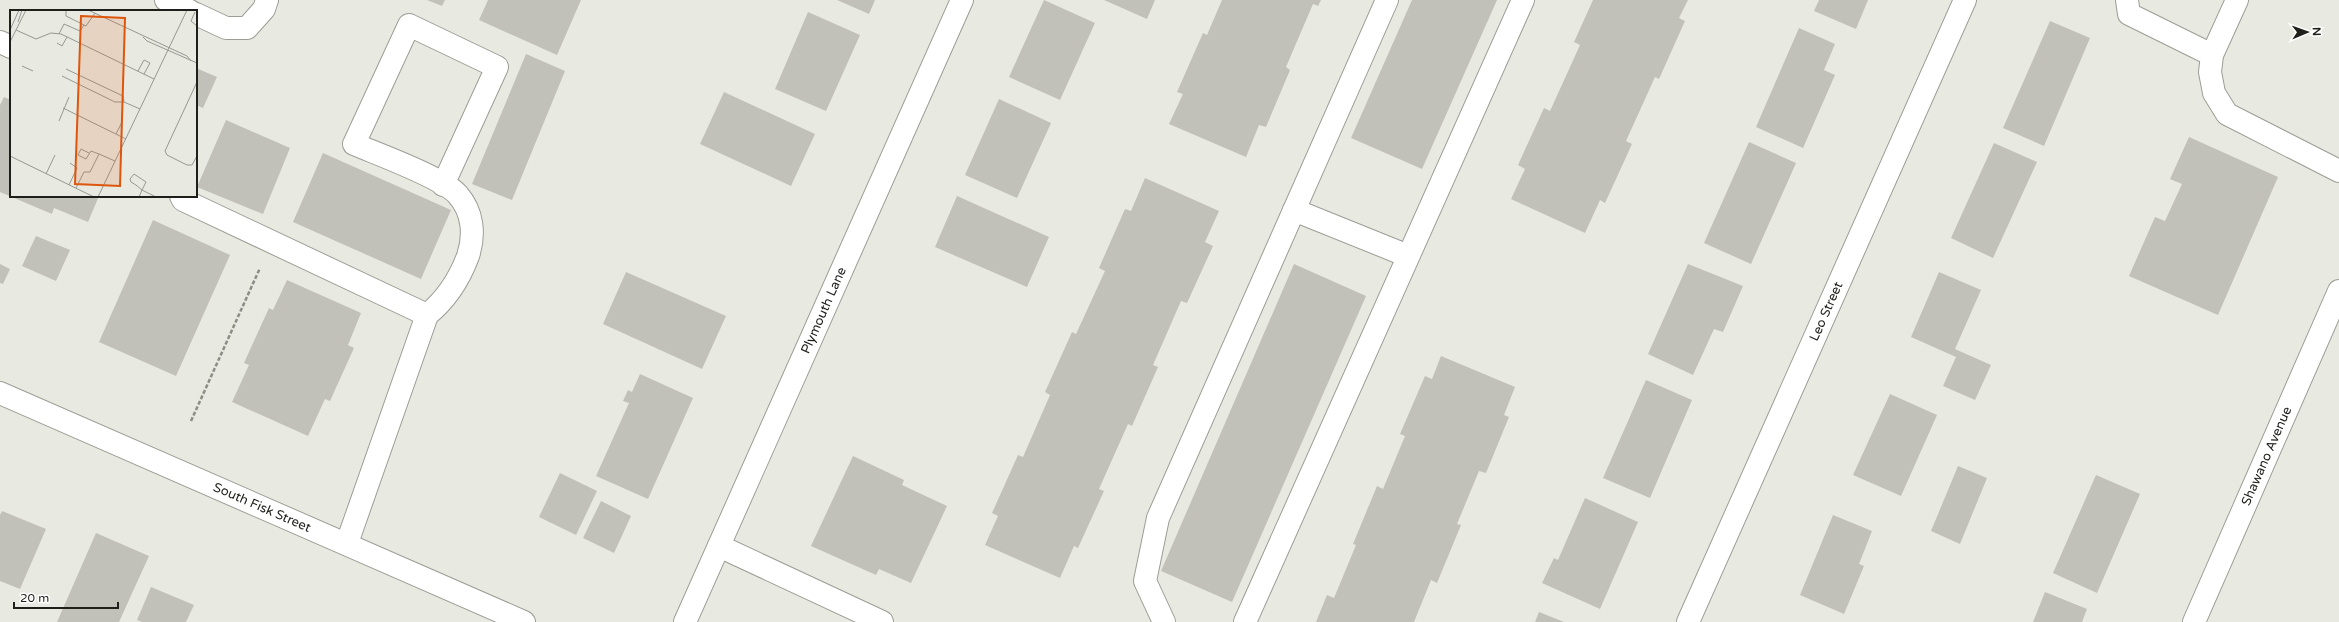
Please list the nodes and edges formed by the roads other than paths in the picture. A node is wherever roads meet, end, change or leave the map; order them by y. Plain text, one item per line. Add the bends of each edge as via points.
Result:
1 (166, 0) edge
2 (267, 0) edge
3 (962, 0) edge
4 (1388, 0) edge
5 (1523, 0) edge
6 (1965, 0) edge
7 (2127, 0) edge
8 (2237, 0) edge
9 (188, 10) edge
10 (197, 14) edge
11 (0, 42) edge
12 (10, 47) edge
13 (2212, 55) junction
14 (2339, 171) edge
15 (443, 185) junction
16 (182, 197) edge
17 (1294, 210) junction
18 (1408, 256) junction
19 (2339, 291) edge
20 (427, 315) junction
21 (0, 392) edge
22 (347, 543) junction
23 (719, 546) junction
24 (524, 622) edge
25 (685, 622) edge
26 (882, 622) edge
27 (1164, 622) edge
28 (1245, 622) edge
29 (1688, 622) edge
30 (2194, 622) edge

1 - 9 street
2 - 10 street via 264,9 247,28 226,28
3 - 23 street, Plymouth Lane
4 - 17 street
5 - 18 street
6 - 29 street, Leo Street
7 - 13 street via 2129,14
8 - 13 street
11 - 12 street
13 - 14 street via 2210,72 2214,93 2227,114
15 - 15 street via 354,144 409,25 497,67
15 - 20 street via 458,194 468,210 471,246 461,275 442,303
16 - 20 street via 183,200
17 - 18 street
17 - 27 street via 1158,518 1145,581
18 - 28 street
19 - 30 street, Shawano Avenue
20 - 22 street
21 - 22 street, South Fisk Street
22 - 24 street, South Fisk Street
23 - 25 street, Plymouth Lane
23 - 26 street

